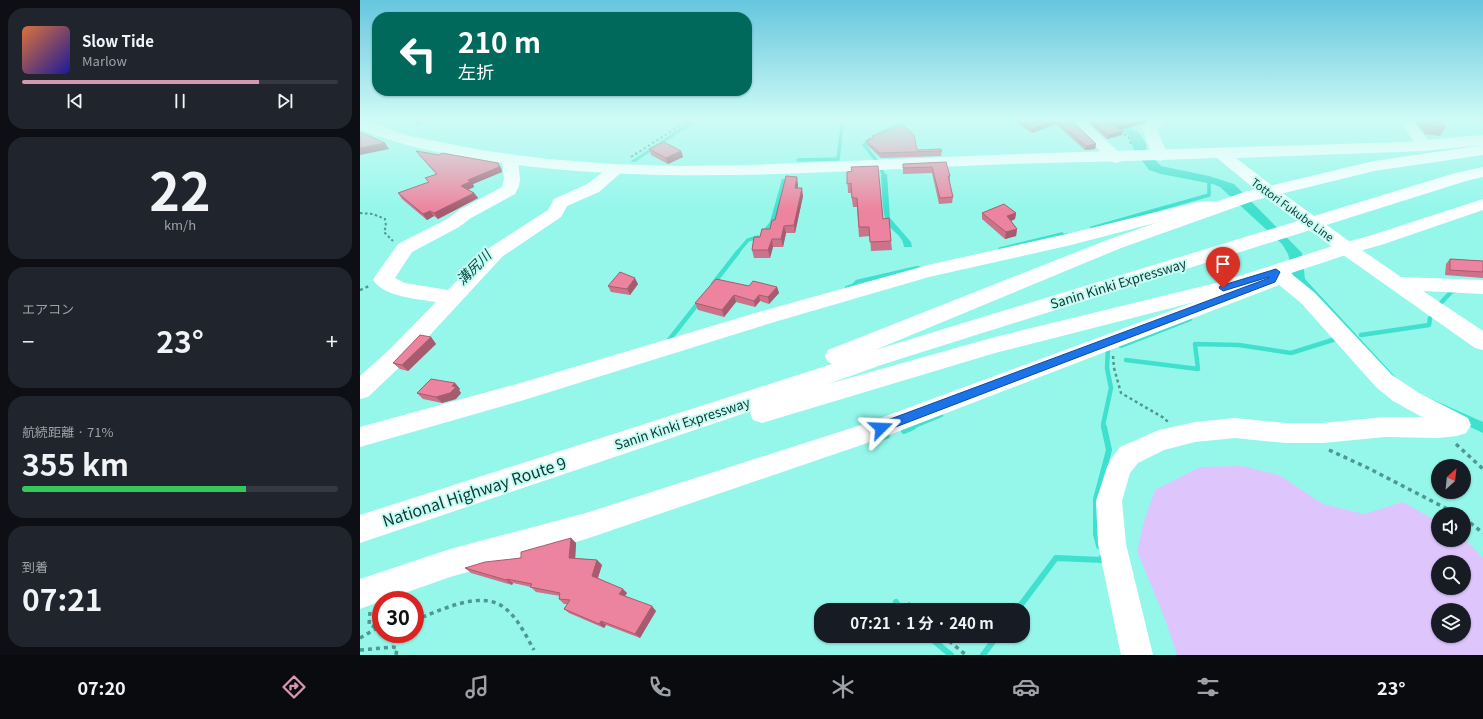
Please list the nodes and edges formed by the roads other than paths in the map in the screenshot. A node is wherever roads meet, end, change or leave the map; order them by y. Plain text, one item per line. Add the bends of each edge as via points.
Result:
1 (448, 150) edge
2 (1114, 150) edge
3 (1158, 150) edge
4 (1321, 150) edge
5 (1483, 150) edge
6 (1221, 154) junction
7 (1160, 156) junction
8 (1124, 157) junction
9 (510, 160) junction
10 (616, 170) junction
11 (1483, 172) edge
12 (1483, 180) edge
13 (1268, 191) junction
14 (1234, 202) junction
15 (1483, 204) edge
16 (1337, 219) junction
17 (1346, 248) junction
18 (1282, 270) junction
19 (1397, 283) junction
20 (1483, 287) edge
21 (452, 298) junction
22 (1483, 342) edge
23 (360, 390) edge
24 (360, 437) edge
25 (588, 454) junction
26 (360, 529) edge
27 (360, 594) edge
28 (1137, 655) edge

1 - 9 main road
2 - 8 street
3 - 7 street
4 - 6 main road
5 - 13 main road via 1374,166
6 - 7 main road
6 - 13 main road, Tottori Fukube Line
7 - 8 main road
8 - 10 main road via 688,172
9 - 10 main road
9 - 21 street via 513,178 509,190 405,248 383,280 400,289
10 - 21 street via 593,188 560,203 554,213 496,252
11 - 16 main road, Sanin Kinki Expressway
12 - 16 main road, Sanin Kinki Expressway
13 - 14 main road
13 - 17 main road, Tottori Fukube Line
14 - 24 street via 1201,206 928,271
14 - 25 main road via 1114,244 858,349 724,396
15 - 17 main road
16 - 25 main road, Sanin Kinki Expressway via 878,365 777,392
17 - 18 main road
17 - 19 street
18 - 25 main road via 1223,288 996,345 694,433
18 - 27 street via 1272,280 867,433 586,526 450,563
18 - 28 street via 1396,392 1421,408 1455,423 1323,433 1286,433 1235,428 1195,432 1159,441 1129,455 1115,479 1110,501 1112,544
19 - 20 street
19 - 22 street
21 - 23 street via 397,356
25 - 26 main road, National Highway Route 9

